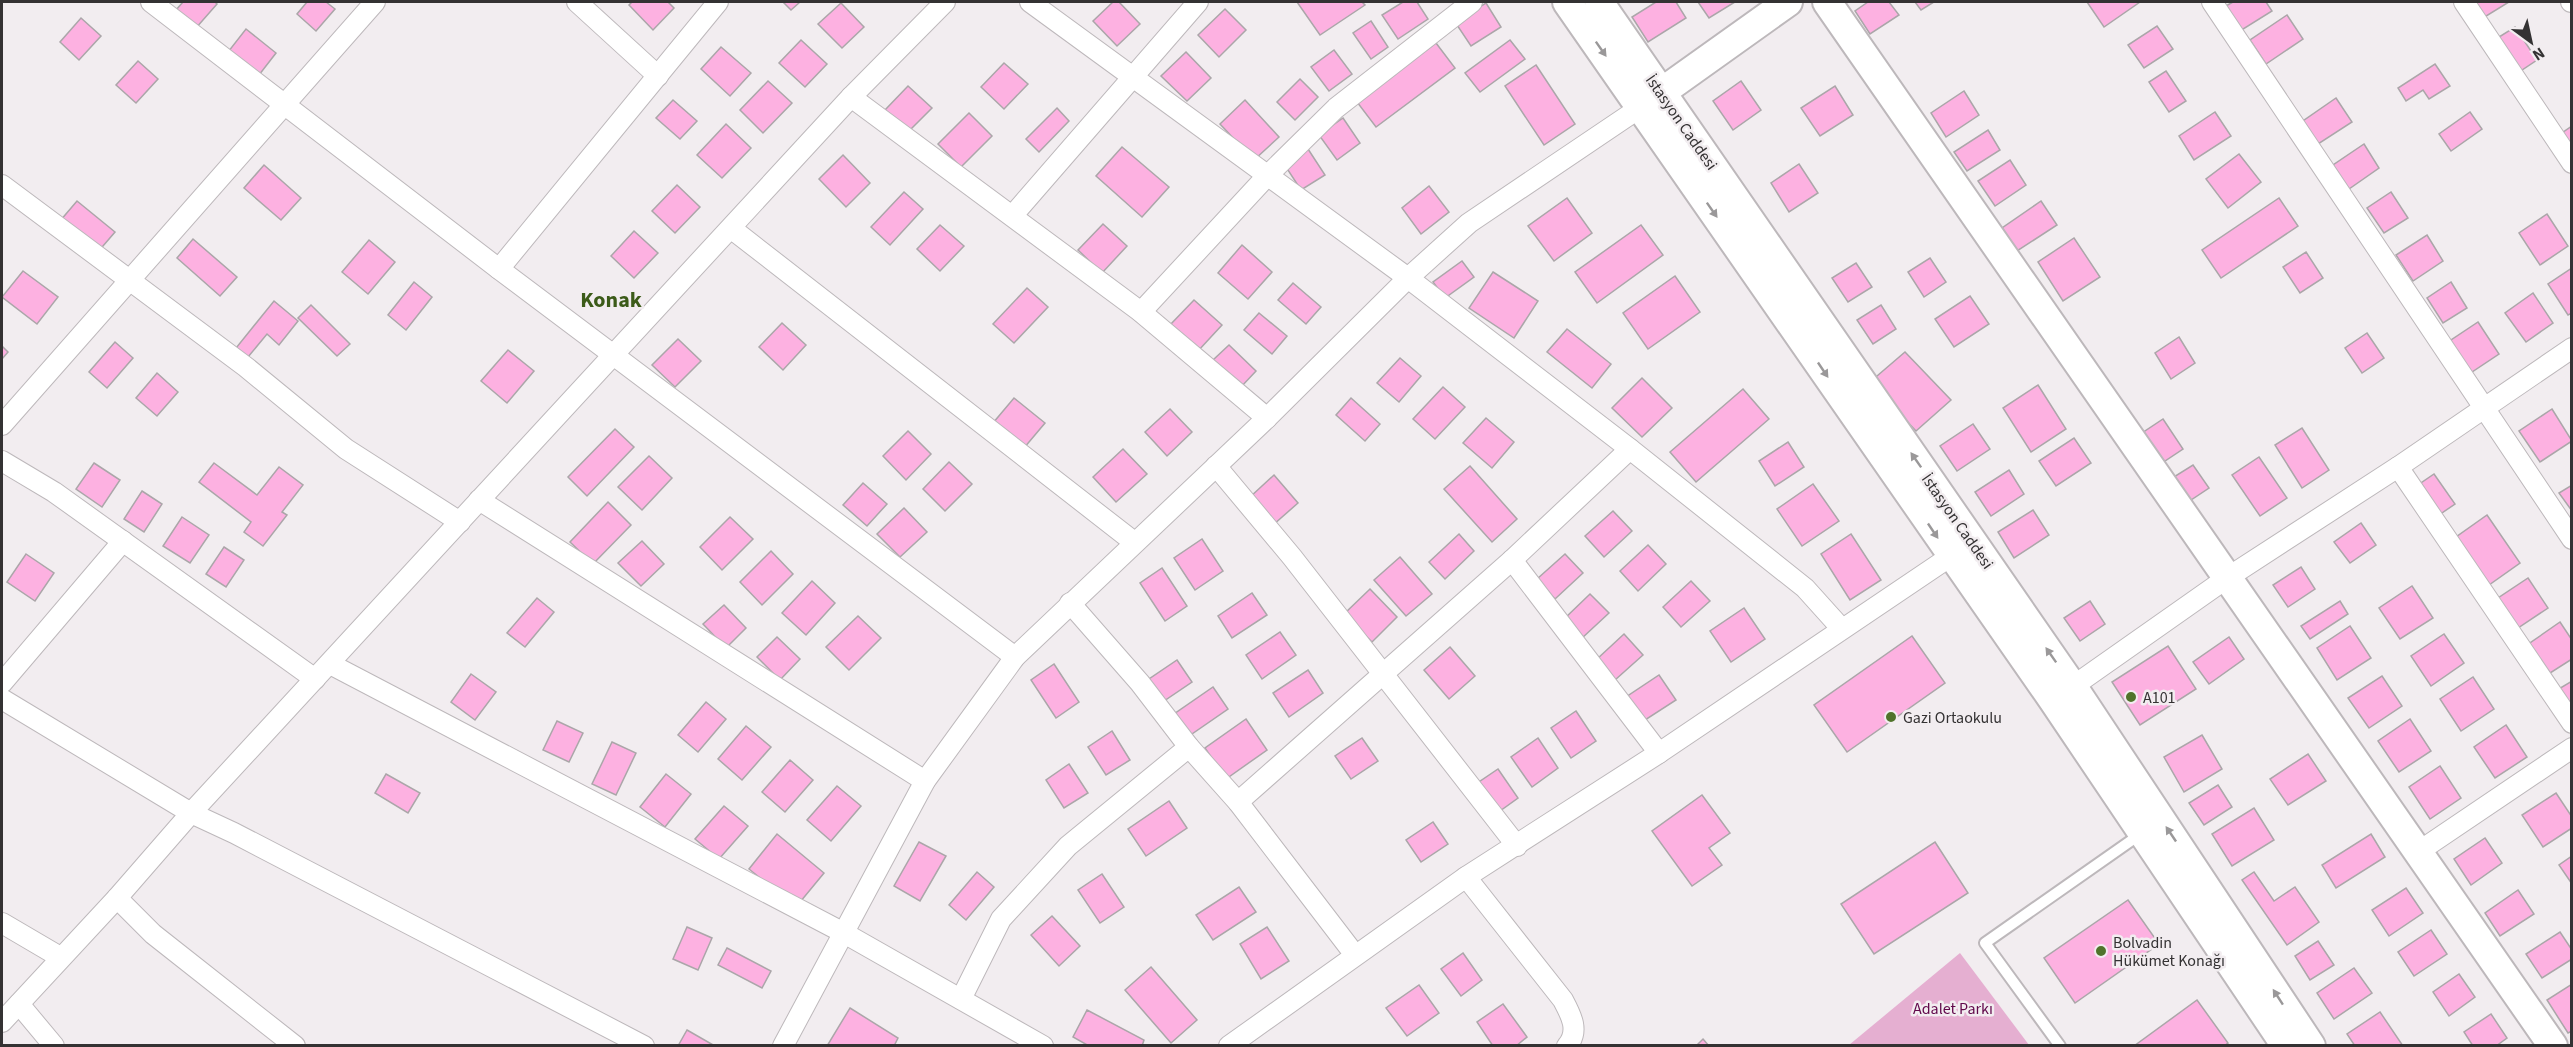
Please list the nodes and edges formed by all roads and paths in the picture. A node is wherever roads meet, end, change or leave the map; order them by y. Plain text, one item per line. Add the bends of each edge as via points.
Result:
1 (151, 2) edge
2 (375, 2) edge
3 (577, 2) edge
4 (718, 2) edge
5 (945, 2) edge
6 (1030, 2) edge
7 (1198, 2) edge
8 (1472, 2) edge
9 (1567, 2) edge
10 (1599, 2) edge
11 (1788, 2) edge
12 (1827, 2) edge
13 (2212, 2) edge
14 (2464, 2) edge
15 (658, 75) junction
16 (1133, 78) junction
17 (851, 97) junction
18 (1651, 99) junction
19 (285, 106) junction
20 (2571, 163) edge
21 (1267, 176) junction
22 (2, 185) edge
23 (1013, 215) junction
24 (732, 228) junction
25 (499, 269) junction
26 (1408, 278) junction
27 (130, 279) junction
28 (1141, 312) junction
29 (614, 357) junction
30 (2568, 358) edge
31 (2485, 407) junction
32 (1268, 418) junction
33 (2, 425) edge
34 (1630, 449) junction
35 (2, 461) edge
36 (1216, 466) junction
37 (2398, 467) junction
38 (479, 500) junction
39 (460, 522) junction
40 (2571, 539) edge
41 (123, 541) junction
42 (1134, 542) junction
43 (1950, 556) junction
44 (1512, 560) junction
45 (2227, 578) junction
46 (1070, 603) junction
47 (1841, 628) junction
48 (1015, 657) junction
49 (330, 664) junction
50 (1383, 675) junction
51 (315, 679) junction
52 (2, 683) edge
53 (2063, 693) junction
54 (2, 699) edge
55 (2571, 723) edge
56 (1189, 747) junction
57 (2571, 748) edge
58 (1659, 753) junction
59 (925, 781) junction
60 (1239, 802) junction
61 (191, 813) junction
62 (2143, 833) junction
63 (1516, 846) junction
64 (2418, 852) junction
65 (1466, 877) junction
66 (117, 898) junction
67 (2, 923) edge
68 (844, 933) junction
69 (1355, 955) junction
70 (60, 957) junction
71 (961, 999) junction
72 (19, 1004) junction
73 (2, 1022) edge
74 (54, 1046) edge
75 (295, 1046) edge
76 (644, 1046) edge
77 (783, 1046) edge
78 (1043, 1046) edge
79 (1229, 1046) edge
80 (1567, 1046) edge
81 (2060, 1046) edge
82 (2286, 1046) edge
83 (2311, 1046) edge
84 (2553, 1046) edge

1 - 19 street
2 - 19 street
3 - 15 street
4 - 15 street
5 - 17 street
6 - 16 street
7 - 16 street
8 - 21 street via 1336,108
9 -> 18 main road
10 - 18 main road, İstasyon Caddesi
11 - 18 main road
12 - 45 main road
13 - 31 street
14 - 20 street
15 - 25 street
16 - 21 street
16 - 23 street
17 - 23 street
17 - 24 street
18 - 26 street via 1469,223
18 -> 43 main road
53 -> 18 main road, İstasyon Caddesi
19 - 25 street
19 - 27 street
21 - 26 street
21 - 28 street
22 - 27 street
23 - 28 street
24 - 29 street
24 - 42 street
25 - 29 street
26 - 32 street
26 - 34 street
27 - 33 street
27 - 39 street via 346,449
28 - 32 street
29 - 38 street
29 - 48 street
30 - 31 street
31 - 37 street
31 - 40 street
32 - 36 street
34 - 44 street
34 - 47 street via 1805,588
35 - 41 street
36 - 42 street
36 - 50 street via 1293,557
37 - 45 street
37 - 55 street
38 - 39 street
38 - 59 street
39 - 49 street
41 - 51 street
41 - 52 street
42 - 46 street
43 - 47 street
43 - 53 main road
44 - 50 street
44 - 58 street
45 - 53 street
45 - 64 main road
46 - 48 street
46 - 56 street
47 - 58 street
48 - 59 street
49 - 51 street
49 - 68 street
50 - 60 street
50 - 63 street
51 - 61 street
53 - 62 main road
83 -> 53 main road, İstasyon Caddesi
54 - 61 street
56 - 60 street
56 - 71 street via 1068,846 1013,905 1000,920
57 - 64 street
58 - 63 street
59 - 68 street
60 - 69 street
61 - 66 street
61 - 76 street
62 - 81 lane via 1985,944
62 - 82 main road
63 - 65 street
64 - 84 main road
65 - 69 street
65 - 80 street via 1563,1000 1574,1022
66 - 70 street
66 - 75 street via 153,934
67 - 70 street
68 - 71 street
68 - 77 street
69 - 79 street
70 - 72 street
71 - 78 street
72 - 73 street
72 - 74 street

